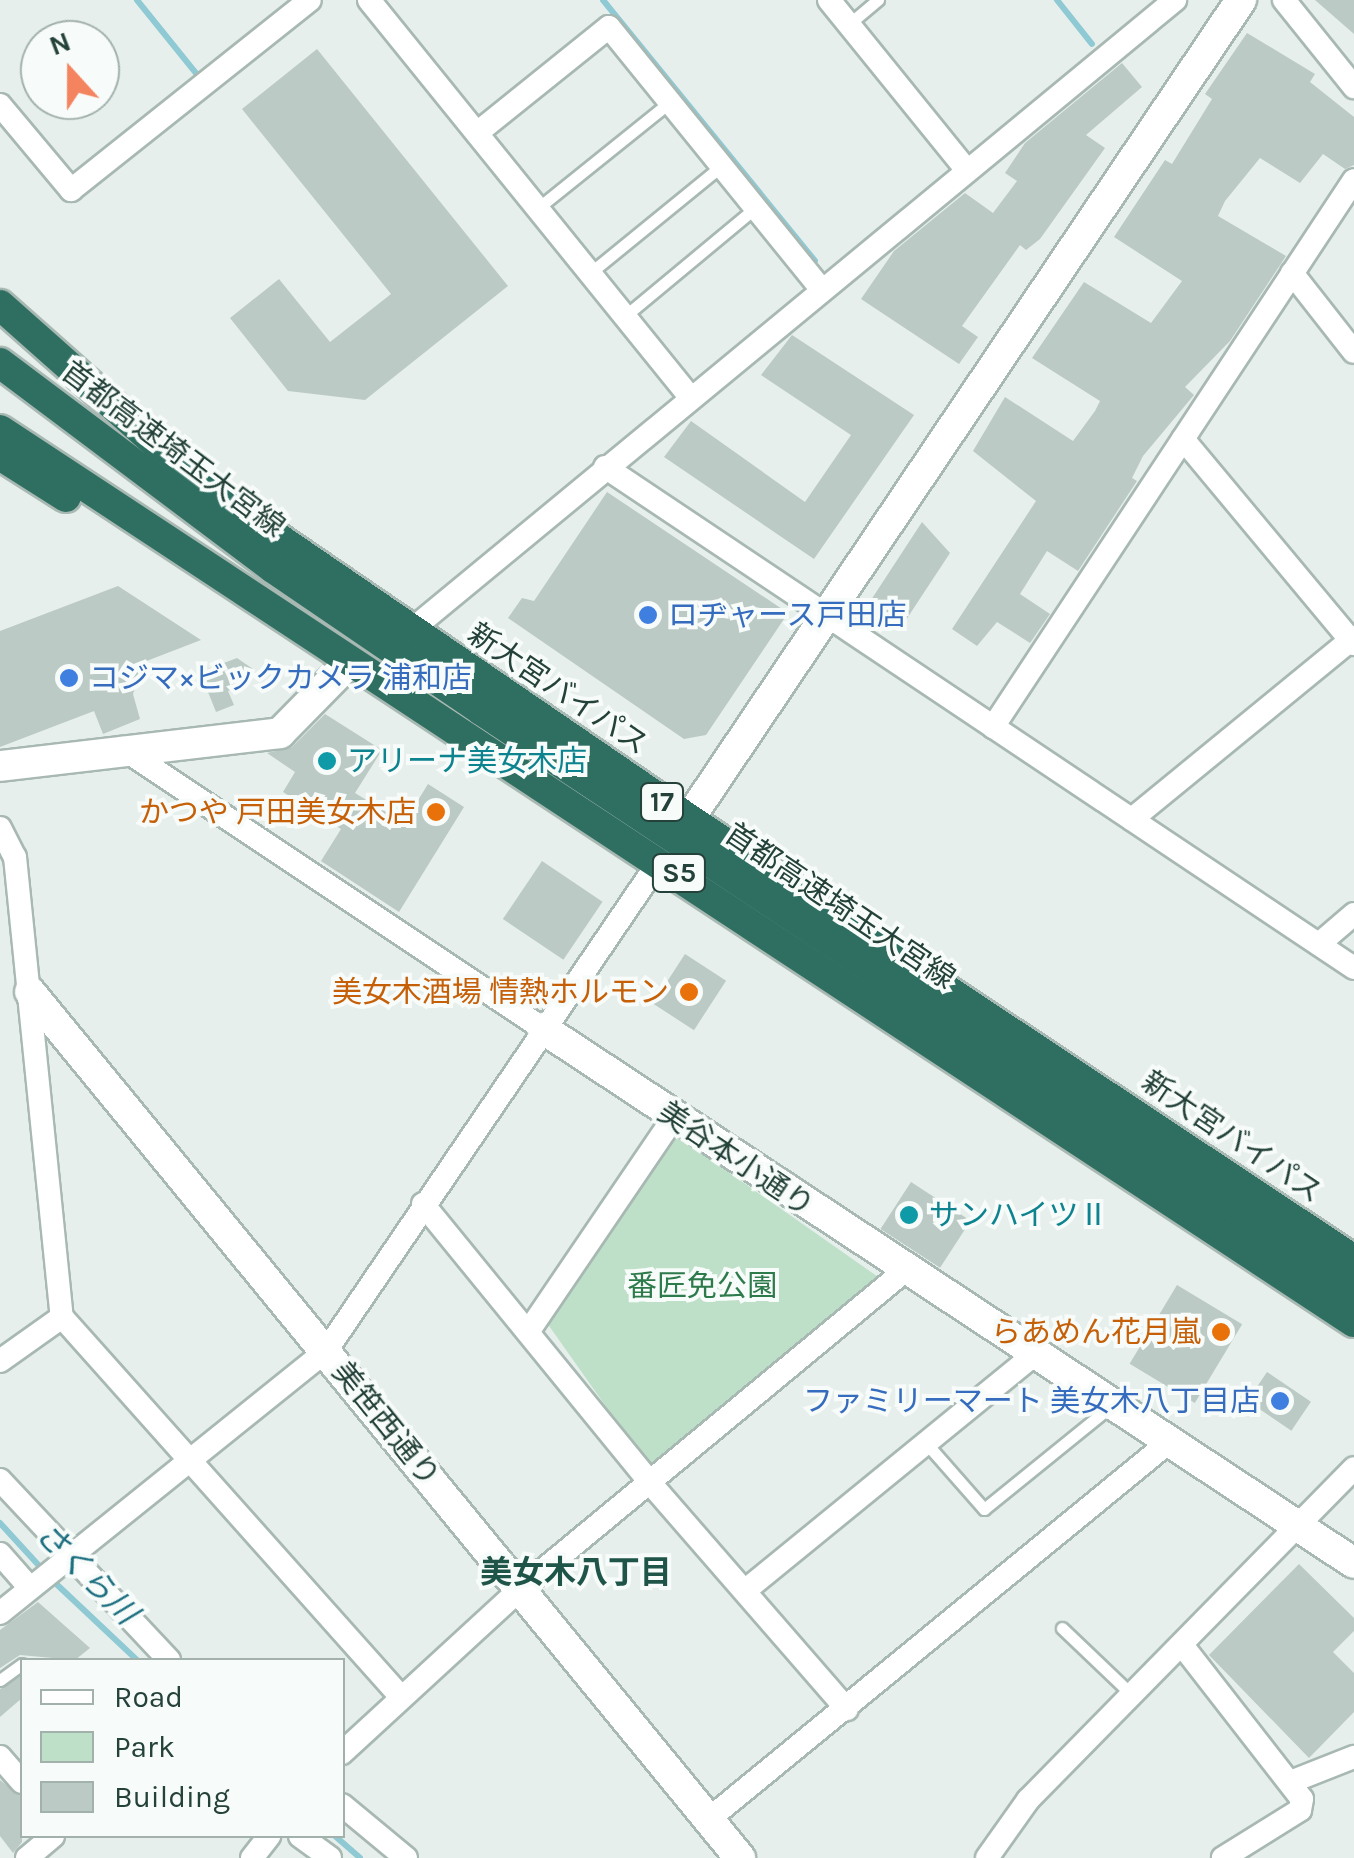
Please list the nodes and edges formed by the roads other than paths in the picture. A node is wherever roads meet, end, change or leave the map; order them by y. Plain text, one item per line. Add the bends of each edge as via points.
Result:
1 (310, 0) edge
2 (369, 0) edge
3 (829, 0) edge
4 (878, 0) edge
5 (1175, 0) edge
6 (1241, 0) edge
7 (1284, 0) edge
8 (848, 24) junction
9 (1354, 86) edge
10 (670, 102) junction
11 (0, 105) edge
12 (477, 133) junction
13 (721, 166) junction
14 (966, 169) junction
15 (1354, 180) edge
16 (538, 208) junction
17 (756, 208) junction
18 (590, 273) junction
19 (1292, 273) junction
20 (821, 289) junction
21 (0, 305) edge
22 (625, 316) junction
23 (1354, 352) edge
24 (7, 367) edge
25 (690, 397) junction
26 (0, 430) edge
27 (1183, 439) junction
28 (0, 455) edge
29 (605, 468) junction
30 (828, 616) junction
31 (410, 631) junction
32 (1353, 640) edge
33 (340, 671) junction
34 (994, 727) junction
35 (122, 748) junction
36 (0, 766) edge
37 (1132, 819) junction
38 (688, 820) junction
39 (0, 828) edge
40 (650, 875) junction
41 (1354, 914) edge
42 (1319, 944) junction
43 (1354, 968) edge
44 (30, 992) junction
45 (542, 1028) junction
46 (674, 1116) junction
47 (423, 1204) junction
48 (1354, 1260) edge
49 (904, 1272) junction
50 (1354, 1289) edge
51 (62, 1317) junction
52 (1354, 1322) edge
53 (528, 1332) junction
54 (1354, 1346) edge
55 (326, 1350) junction
56 (1036, 1353) junction
57 (0, 1361) edge
58 (1114, 1404) junction
59 (1170, 1442) junction
60 (926, 1443) junction
61 (190, 1460) junction
62 (1354, 1468) edge
63 (0, 1480) edge
64 (652, 1485) junction
65 (1298, 1526) junction
66 (0, 1554) edge
67 (64, 1561) junction
68 (1354, 1563) edge
69 (33, 1586) junction
70 (747, 1589) junction
71 (519, 1590) junction
72 (0, 1613) edge
73 (1062, 1628) dead end
74 (1182, 1645) junction
75 (168, 1658) edge
76 (1132, 1695) junction
77 (401, 1697) junction
78 (847, 1708) junction
79 (345, 1750) edge
80 (0, 1757) edge
81 (1354, 1757) edge
82 (20, 1780) edge
83 (1293, 1781) junction
84 (345, 1807) edge
85 (709, 1819) junction
86 (51, 1838) edge
87 (267, 1838) edge
88 (303, 1838) edge
89 (26, 1858) edge
90 (252, 1858) edge
91 (330, 1858) edge
92 (406, 1858) edge
93 (740, 1858) edge
94 (987, 1858) edge
95 (1224, 1858) edge

1 - 11 street via 71,190
2 - 12 street
3 - 8 street
4 - 8 lane
5 - 14 street
6 - 30 street
7 - 9 street
8 - 14 street
10 - 12 street via 609,27
10 - 13 street
10 - 16 lane
12 - 16 street
13 - 17 street
13 - 18 lane
14 - 20 street
15 - 19 street
16 - 18 street
17 - 20 street
17 - 22 lane
18 - 22 street
19 - 23 street
19 - 27 street
20 - 25 street
21 - 31 highway, 新大宮バイパス / 17 via 212,493
22 - 25 street
24 - 50 highway, 首都高速埼玉大宮線 / S5 via 353,623
25 - 29 street
26 - 52 highway, 首都高速埼玉大宮線 / S5
27 - 32 street
27 - 34 street
28 - 33 highway, 17
29 - 30 street
29 - 31 street
30 - 34 street
30 - 38 street
31 - 38 highway, 新大宮バイパス / 17
32 - 37 street
33 - 35 street via 280,733
33 - 40 highway, 17
34 - 37 street
35 - 36 street
35 - 45 street, 美谷本小通り
37 - 42 street
38 - 48 highway, 新大宮バイパス / 17
39 - 44 street via 15,857
40 - 45 street
40 - 54 highway, 17
41 - 42 street
42 - 43 street
44 - 51 street
44 - 55 street, 美笹西通り
45 - 46 street, 美谷本小通り
45 - 47 street
46 - 49 street, 美谷本小通り
46 - 53 street
47 - 53 street
47 - 55 street
49 - 56 street, 美谷本小通り
49 - 64 street
51 - 57 street
51 - 61 street
53 - 64 street
55 - 61 street
55 - 71 street, 美笹西通り
56 - 58 street, 美谷本小通り
56 - 60 street
58 - 59 street, 美谷本小通り
58 - 60 lane via 984,1509
59 - 65 street, 美谷本小通り
59 - 78 street
60 - 70 street
61 - 67 street
61 - 77 street
62 - 65 street
63 - 67 street
64 - 70 street
64 - 71 street
65 - 68 street, 美谷本小通り
65 - 74 street
66 - 69 street
67 - 69 street
67 - 75 street
69 - 72 street
70 - 78 street
71 - 77 street
71 - 85 street, 美笹西通り
73 - 76 lane
74 - 76 street
74 - 83 street
76 - 94 street via 1028,1800
77 - 79 street
78 - 85 street
80 - 82 street
81 - 83 street
83 - 95 street via 1300,1810
84 - 92 street
85 - 93 street, 美笹西通り
86 - 89 street
87 - 90 street
88 - 91 street

